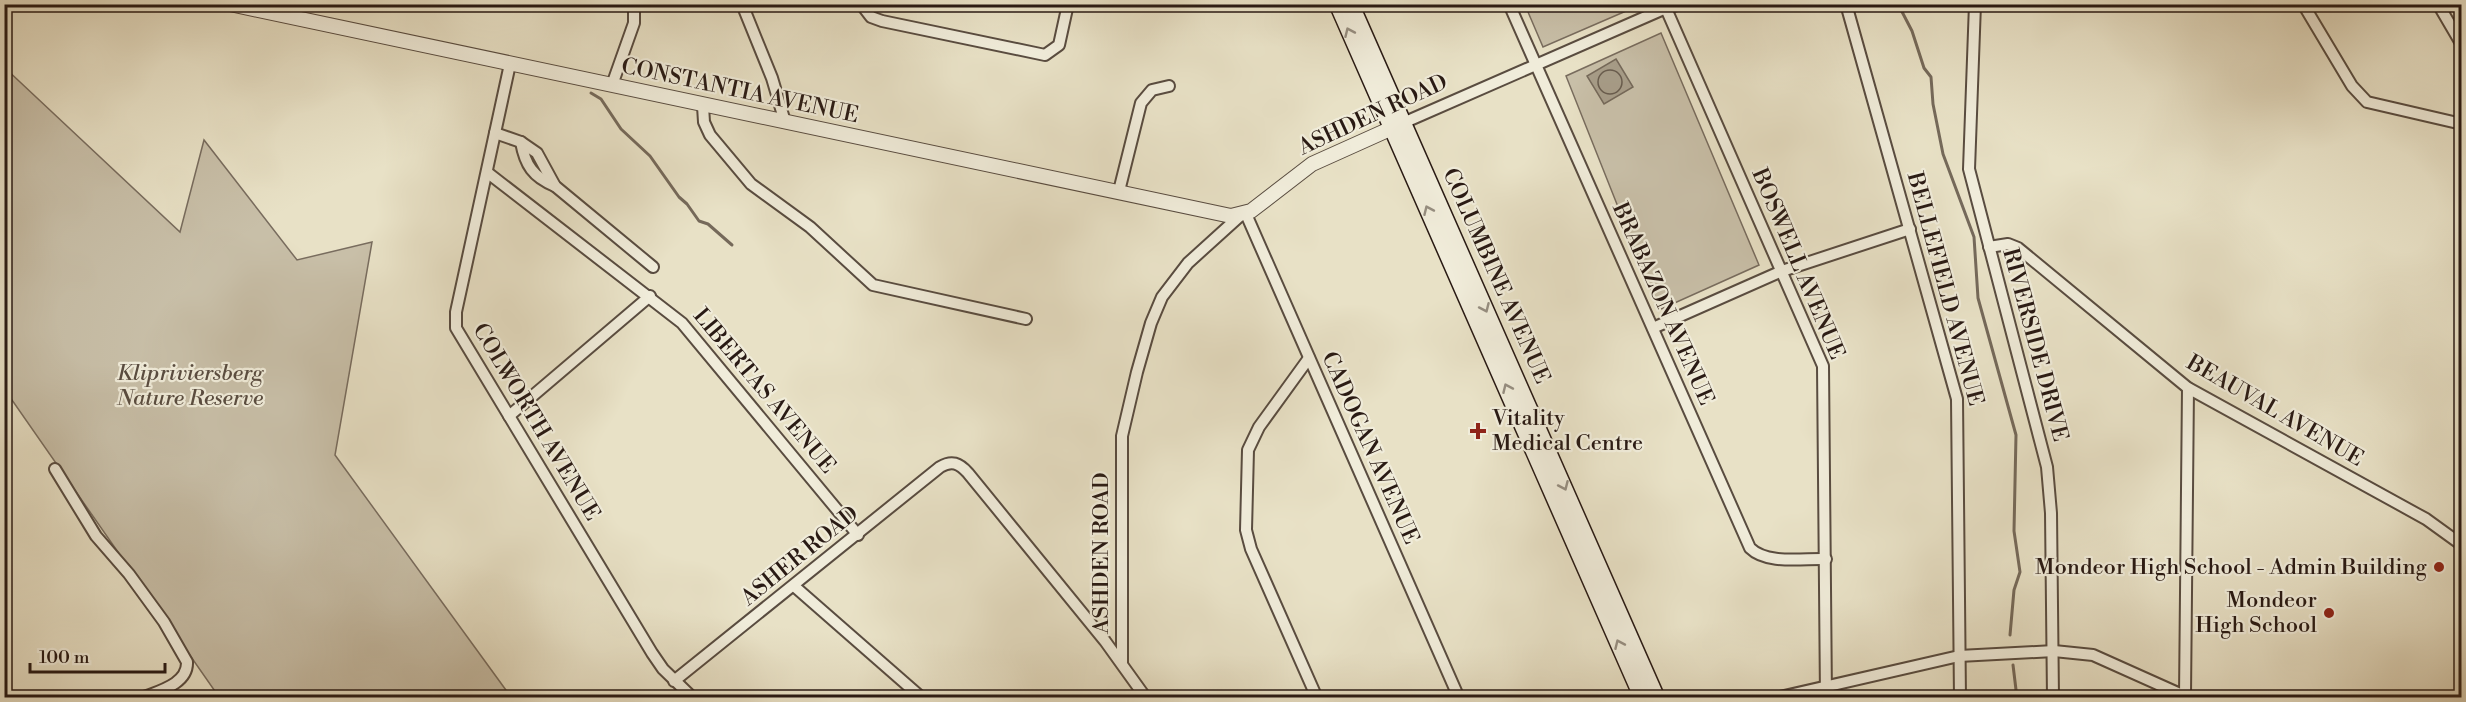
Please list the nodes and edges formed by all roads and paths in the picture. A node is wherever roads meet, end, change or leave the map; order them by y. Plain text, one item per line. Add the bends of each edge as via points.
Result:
1 (230, 4) edge
2 (634, 4) edge
3 (742, 4) edge
4 (861, 4) edge
5 (1068, 4) edge
6 (1337, 4) edge
7 (1351, 4) edge
8 (1509, 4) edge
9 (1681, 4) edge
10 (1846, 4) edge
11 (1975, 4) edge
12 (2303, 4) edge
13 (2438, 4) edge
14 (1665, 6) edge
15 (2462, 45) edge
16 (510, 64) junction
17 (1536, 67) junction
18 (612, 86) junction
19 (1169, 86) dead end
20 (703, 106) junction
21 (785, 122) junction
22 (2462, 124) edge
23 (1398, 125) junction
24 (495, 133) junction
25 (488, 173) junction
26 (1119, 191) junction
27 (1244, 214) junction
28 (1910, 230) junction
29 (1989, 247) junction
30 (653, 267) dead end
31 (1782, 271) junction
32 (650, 296) junction
33 (1026, 319) dead end
34 (1653, 328) junction
35 (1310, 358) junction
36 (2188, 388) junction
37 (509, 416) junction
38 (55, 469) dead end
39 (858, 535) junction
40 (2462, 545) edge
41 (1826, 559) junction
42 (1599, 582) junction
43 (794, 586) junction
44 (2054, 651) junction
45 (1959, 656) junction
46 (1122, 663) junction
47 (674, 681) junction
48 (1826, 692) edge
49 (2187, 697) edge
50 (142, 698) edge
51 (693, 698) edge
52 (922, 698) edge
53 (1146, 698) edge
54 (1317, 698) edge
55 (1459, 698) edge
56 (1642, 698) edge
57 (1657, 698) edge
58 (1776, 698) edge
59 (1960, 698) edge
60 (2053, 698) edge

1 - 16 street, CONSTANTIA AVENUE
2 - 18 street via 634,23
3 - 21 street
4 - 5 street via 871,17 882,21 1046,55 1059,45
23 -> 6 main road, COLUMBINE AVENUE
7 - 23 main road, COLUMBINE AVENUE
8 - 17 street, BRABAZON AVENUE
9 - 14 street, ASHDEN ROAD
10 - 28 street, BELLEFIELD AVENUE
11 - 29 street, RIVERSIDE DRIVE via 1968,158
12 - 22 street via 2355,92 2367,102
13 - 15 street
14 - 17 street, ASHDEN ROAD
14 - 31 street, BOSWELL AVENUE
16 - 18 street, CONSTANTIA AVENUE
16 - 24 street, COLWORTH AVENUE
17 - 23 street, ASHDEN ROAD
17 - 34 street, BRABAZON AVENUE
18 - 20 street, CONSTANTIA AVENUE
19 - 26 street via 1152,90 1141,104
20 - 21 street, CONSTANTIA AVENUE
20 - 33 street via 710,135 751,184 810,227 873,285
21 - 26 street, CONSTANTIA AVENUE
23 - 27 street, ASHDEN ROAD via 1312,164
23 - 42 main road, COLUMBINE AVENUE
24 - 25 street, COLWORTH AVENUE
24 - 30 street via 521,142 528,166 542,181 555,186
25 - 32 street, LIBERTAS AVENUE
25 - 37 street, COLWORTH AVENUE via 455,322 458,334
26 - 27 street, CONSTANTIA AVENUE via 1226,215
27 - 35 street, CADOGAN AVENUE
27 - 46 street, ASHDEN ROAD via 1188,263 1162,297 1137,372 1122,436
28 - 31 street
28 - 45 street, BELLEFIELD AVENUE via 1959,410
29 - 36 street, BEAUVAL AVENUE via 2008,244 2018,248
29 - 44 street, RIVERSIDE DRIVE via 2047,467
31 - 34 street
31 - 41 street, BOSWELL AVENUE via 1825,376
32 - 37 street
32 - 39 street, LIBERTAS AVENUE via 693,333
34 - 41 street, BRABAZON AVENUE via 1750,548 1770,558
35 - 54 street via 1251,441 1246,460 1246,530
35 - 55 street, CADOGAN AVENUE
36 - 40 street, BEAUVAL AVENUE via 2426,519
36 - 49 street
37 - 47 street, COLWORTH AVENUE via 652,653
38 - 50 street via 96,536 143,593 188,662 180,680
39 - 43 street, ASHER ROAD
39 - 46 street, ASHER ROAD via 940,466 958,464
41 - 48 street, BOSWELL AVENUE
56 -> 42 main road, COLUMBINE AVENUE
42 - 57 main road, COLUMBINE AVENUE
43 - 47 street, ASHER ROAD
43 - 52 street
44 - 45 street
44 - 49 street via 2093,655
44 - 60 street, RIVERSIDE DRIVE
45 - 48 street
45 - 59 street, BELLEFIELD AVENUE
46 - 53 street
47 - 51 street, COLWORTH AVENUE
48 - 58 street

